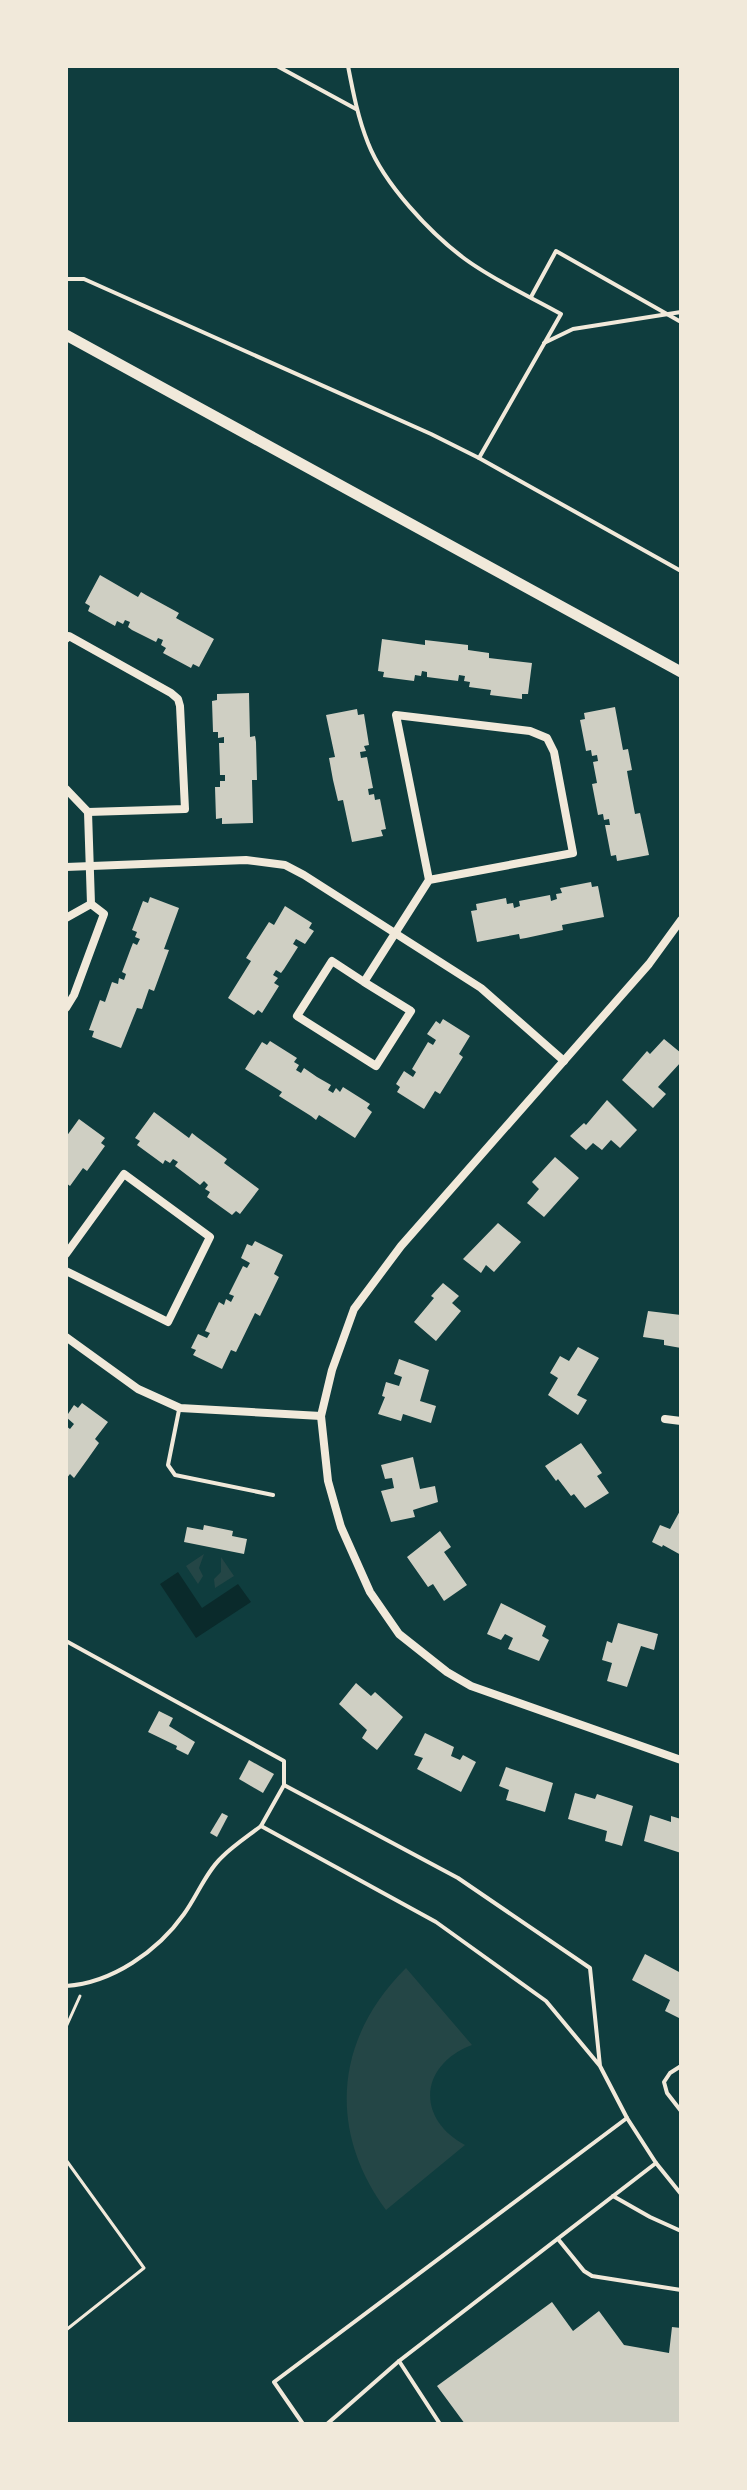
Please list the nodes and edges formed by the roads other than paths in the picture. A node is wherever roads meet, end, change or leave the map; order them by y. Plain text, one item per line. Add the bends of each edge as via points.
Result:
1 (277, 66) edge
2 (348, 66) edge
3 (356, 109) junction
4 (66, 279) edge
5 (531, 297) junction
6 (681, 312) edge
7 (671, 314) junction
8 (681, 322) edge
9 (66, 335) edge
10 (544, 343) junction
11 (479, 458) junction
12 (681, 571) edge
13 (66, 639) edge
14 (681, 672) edge
15 (66, 789) edge
16 (88, 812) junction
17 (90, 866) junction
18 (66, 867) edge
19 (429, 880) junction
20 (91, 904) junction
21 (66, 918) edge
22 (681, 920) edge
23 (395, 933) junction
24 (364, 982) junction
25 (66, 1008) edge
26 (564, 1061) junction
27 (66, 1254) edge
28 (69, 1274) edge
29 (66, 1286) edge
30 (66, 1337) edge
31 (180, 1408) junction
32 (321, 1416) junction
33 (665, 1419) dead end
34 (681, 1421) edge
35 (273, 1495) dead end
36 (66, 1641) edge
37 (681, 1748) edge
38 (679, 1760) edge
39 (284, 1785) junction
40 (261, 1826) junction
41 (66, 1986) edge
42 (600, 2066) junction
43 (681, 2066) edge
44 (681, 2111) edge
45 (627, 2118) junction
46 (656, 2163) junction
47 (681, 2194) edge
48 (613, 2196) junction
49 (681, 2231) edge
50 (558, 2239) junction
51 (681, 2290) edge
52 (399, 2361) junction
53 (303, 2424) edge
54 (327, 2424) edge
55 (440, 2424) edge

1 - 3 lane
2 - 3 lane
3 - 5 lane via 369,146 423,222 465,259
4 - 11 lane via 84,279
5 - 7 lane via 556,251
5 - 10 lane via 561,314
6 - 7 lane
7 - 8 lane
7 - 10 lane via 573,329
9 - 14 street
10 - 11 lane
11 - 12 lane
13 - 16 street via 69,636 171,693 180,706 185,809
15 - 16 street
16 - 17 street
17 - 18 street
17 - 20 street
17 - 23 street via 246,860 285,865
19 - 19 street via 573,853 547,738 530,731 396,715
19 - 23 street
20 - 21 street
20 - 25 street via 104,914
22 - 26 street
23 - 24 street
23 - 26 street via 481,988
24 - 24 street via 332,961 297,1016 376,1066 411,1011
26 - 32 street via 401,1246 354,1309
27 - 28 street via 124,1174 210,1237 168,1322
28 - 29 street
30 - 31 street via 138,1389
31 - 32 street
31 - 35 lane via 168,1465 175,1475
32 - 38 street via 328,1481 341,1527 370,1592 399,1634 471,1686
33 - 34 street
36 - 39 lane via 284,1761
37 - 38 street
39 - 40 lane
39 - 42 lane via 458,1878 590,1968
40 - 41 lane via 220,1858 157,1945 122,1969 85,1985
40 - 42 lane via 436,1922 546,2001
42 - 45 lane
43 - 44 lane via 664,2082
45 - 46 lane
45 - 53 lane via 274,2382
46 - 47 lane
46 - 48 lane
48 - 49 lane
48 - 50 lane
50 - 51 lane via 592,2276
50 - 52 lane
52 - 54 lane
52 - 55 lane

